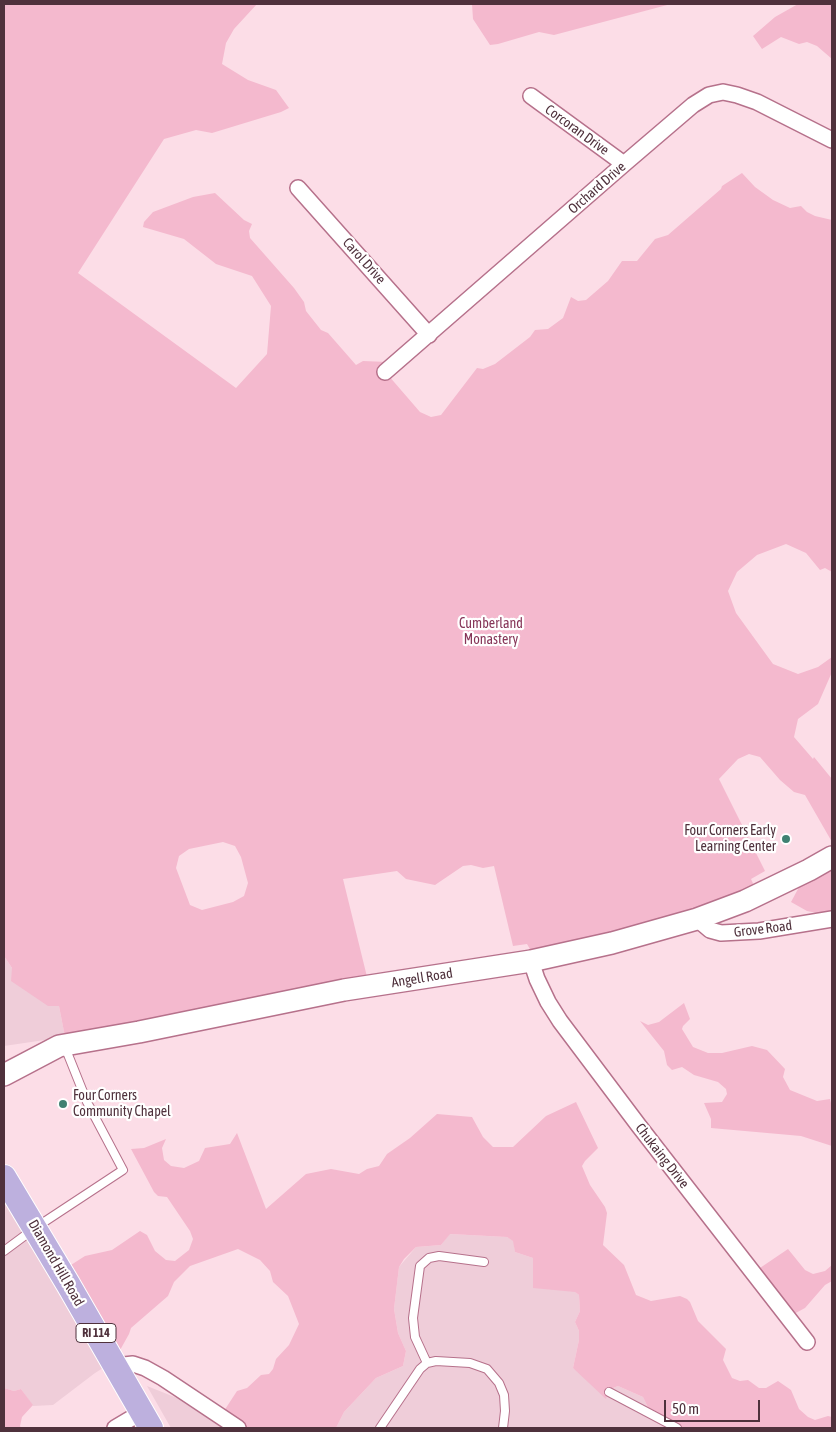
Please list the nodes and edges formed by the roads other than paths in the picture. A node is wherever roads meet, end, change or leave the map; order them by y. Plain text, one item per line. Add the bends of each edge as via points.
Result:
1 (531, 96) dead end
2 (832, 140) edge
3 (624, 164) junction
4 (298, 188) dead end
5 (429, 335) junction
6 (385, 372) dead end
7 (832, 856) edge
8 (697, 919) junction
9 (832, 919) edge
10 (531, 960) junction
11 (64, 1046) junction
12 (4, 1075) edge
13 (4, 1177) edge
14 (35, 1228) junction
15 (4, 1251) edge
16 (484, 1262) dead end
17 (807, 1342) dead end
18 (427, 1363) junction
19 (115, 1366) junction
20 (609, 1392) dead end
21 (147, 1420) edge
22 (115, 1428) edge
23 (238, 1428) edge
24 (380, 1428) edge
25 (503, 1428) edge
26 (677, 1428) edge

1 - 3 street, Corcoran Drive
2 - 3 street, Orchard Drive via 757,102 723,92 708,95 693,105
3 - 5 street, Orchard Drive
4 - 5 street, Carol Drive
5 - 6 street, Orchard Drive
7 - 8 main road, Angell Road via 745,901
8 - 9 street, Grove Road via 710,930 721,933 759,931
8 - 10 main road, Angell Road via 612,943
10 - 11 main road, Angell Road via 344,990
10 - 17 street, Chukaing Drive via 537,979 560,1021
11 - 12 main road, Angell Road via 58,1046
11 - 14 lane via 87,1102 123,1170
13 - 14 main road, Diamond Hill Road / RI 114
14 - 15 lane
14 - 19 main road, Diamond Hill Road / RI 114
16 - 18 lane via 439,1256 429,1258 420,1266 413,1318 415,1337
18 - 24 lane
18 - 25 lane via 470,1363 487,1369 504,1395
19 - 21 main road, Diamond Hill Road / RI 114
19 - 23 street via 133,1364 145,1368
20 - 26 lane
21 - 22 street

